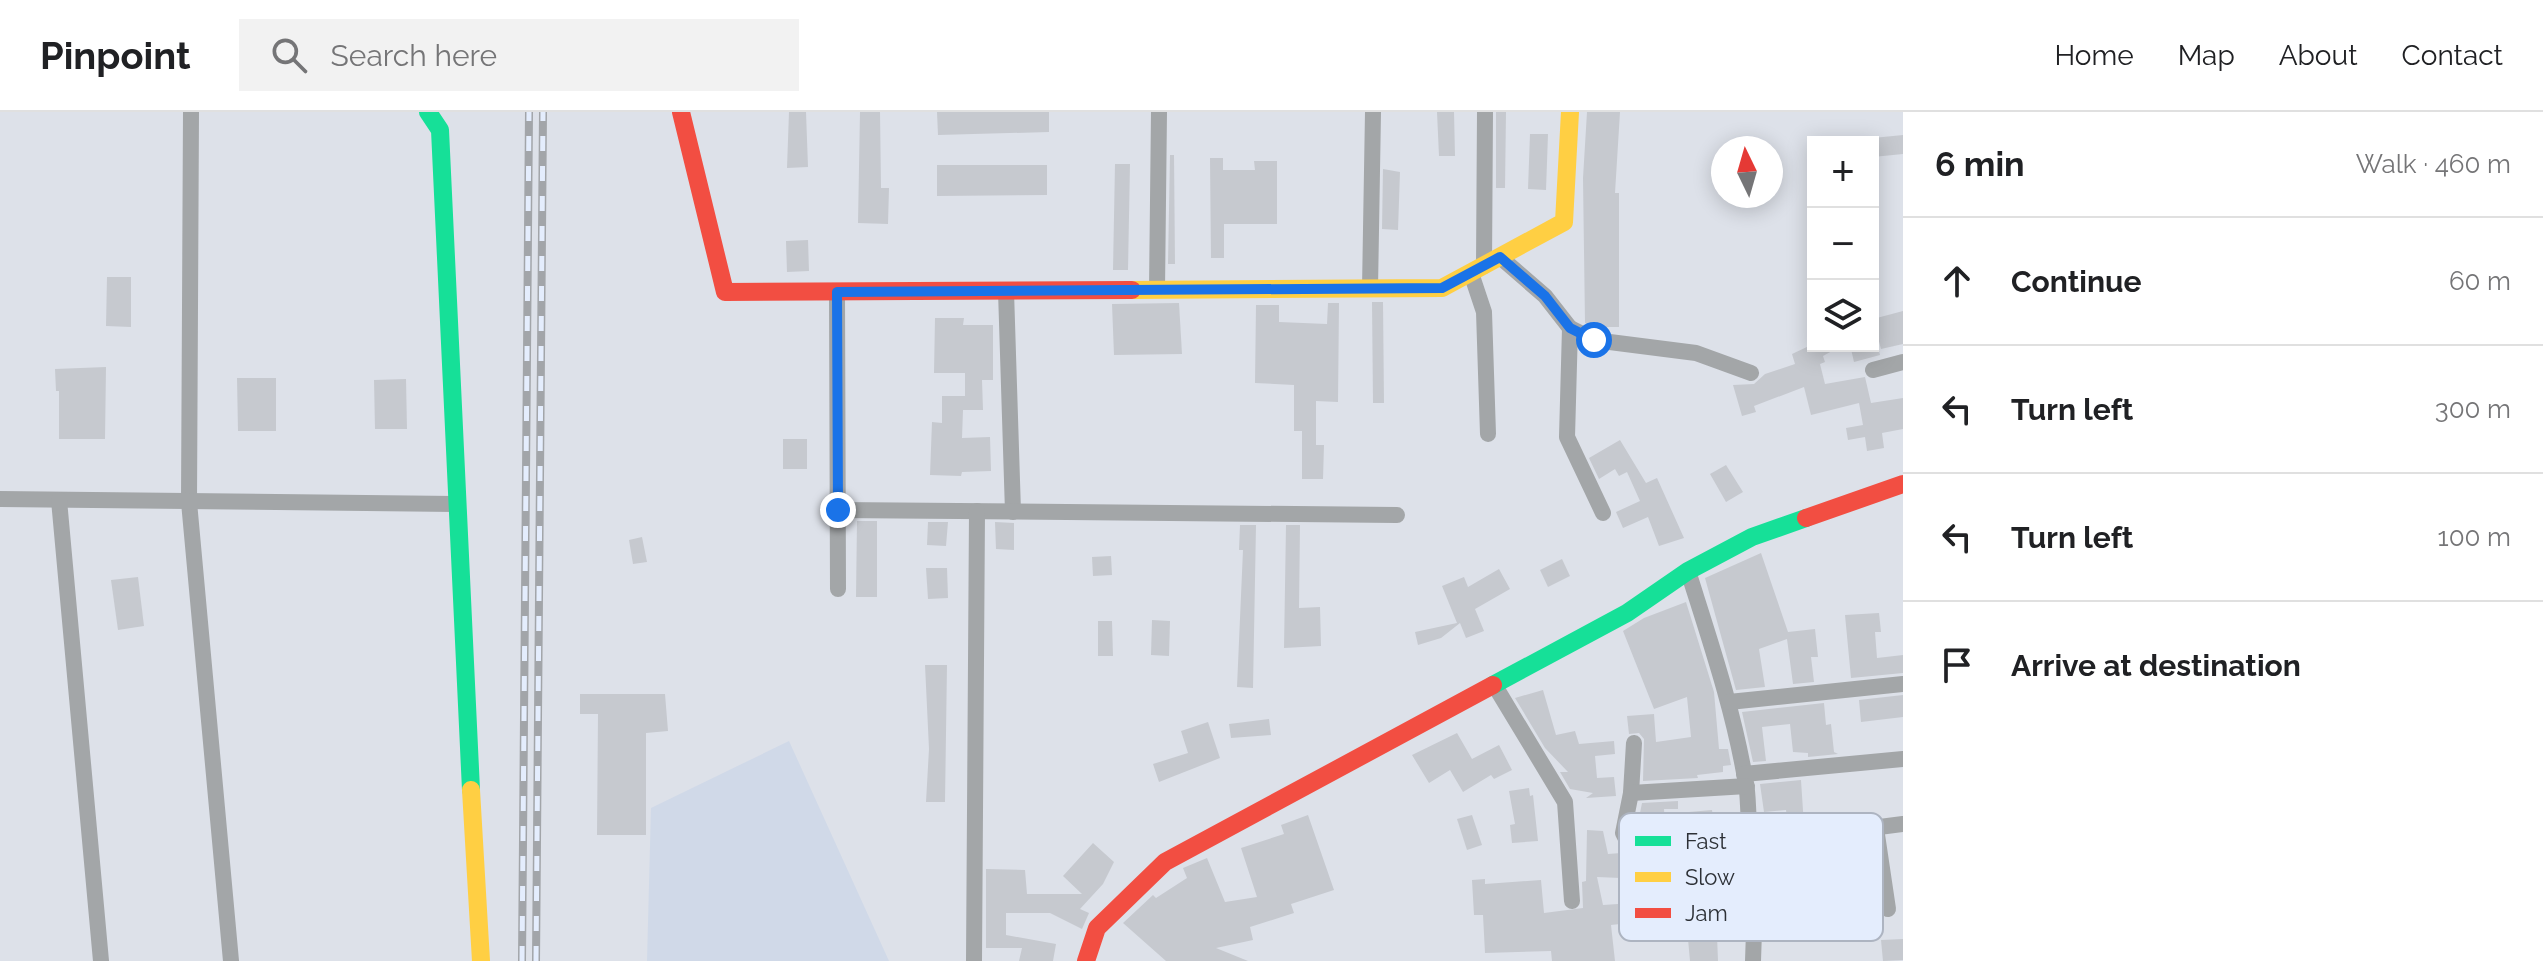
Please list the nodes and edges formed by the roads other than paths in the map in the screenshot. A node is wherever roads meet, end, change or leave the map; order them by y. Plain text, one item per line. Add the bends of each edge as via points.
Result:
1 (191, 112) edge
2 (428, 112) edge
3 (681, 112) edge
4 (1159, 112) edge
5 (1373, 112) edge
6 (1485, 112) edge
7 (1570, 112) edge
8 (1485, 265) junction
9 (1370, 289) junction
10 (1157, 290) junction
11 (1006, 291) junction
12 (837, 292) junction
13 (1570, 328) junction
14 (1903, 362) edge
15 (1873, 370) dead end
16 (1751, 373) dead end
17 (1488, 434) dead end
18 (1903, 484) edge
19 (0, 499) edge
20 (59, 500) junction
21 (189, 502) junction
22 (455, 504) junction
23 (838, 510) junction
24 (977, 511) junction
25 (1013, 512) junction
26 (1603, 513) dead end
27 (1397, 515) dead end
28 (1688, 571) junction
29 (838, 589) dead end
30 (1903, 684) edge
31 (1495, 686) junction
32 (1729, 702) junction
33 (1634, 743) dead end
34 (1903, 759) edge
35 (1746, 780) junction
36 (1631, 793) junction
37 (1627, 813) edge
38 (1749, 813) edge
39 (1903, 824) edge
40 (1883, 827) edge
41 (1883, 875) edge
42 (1572, 901) dead end
43 (1888, 909) dead end
44 (1754, 941) edge
45 (101, 961) edge
46 (231, 961) edge
47 (481, 961) edge
48 (974, 961) edge
49 (1087, 961) edge
50 (1753, 961) edge

1 - 21 street
2 - 22 street via 440,130
3 - 12 street via 725,292
4 - 10 street
5 - 9 street
6 - 8 street
7 - 8 street via 1564,222
8 - 9 street via 1442,288
8 - 13 street via 1545,296
8 - 17 street
9 - 10 street
10 - 11 street
11 - 12 street
11 - 25 street
12 - 23 street
13 - 16 street via 1594,340 1696,353
13 - 26 street via 1567,437
14 - 15 street
18 - 28 street via 1752,537
19 - 20 street
20 - 21 street
20 - 45 street
21 - 22 street
21 - 46 street
22 - 47 street
23 - 24 street
23 - 29 street
24 - 25 street
24 - 48 street
25 - 27 street
28 - 31 street via 1627,613
28 - 32 street
30 - 32 street
31 - 42 street via 1565,802
31 - 49 street via 1165,862 1097,928
32 - 35 street
33 - 36 street
34 - 35 street
35 - 36 street
35 - 38 street
36 - 37 street
39 - 40 street
41 - 43 street
44 - 50 street

